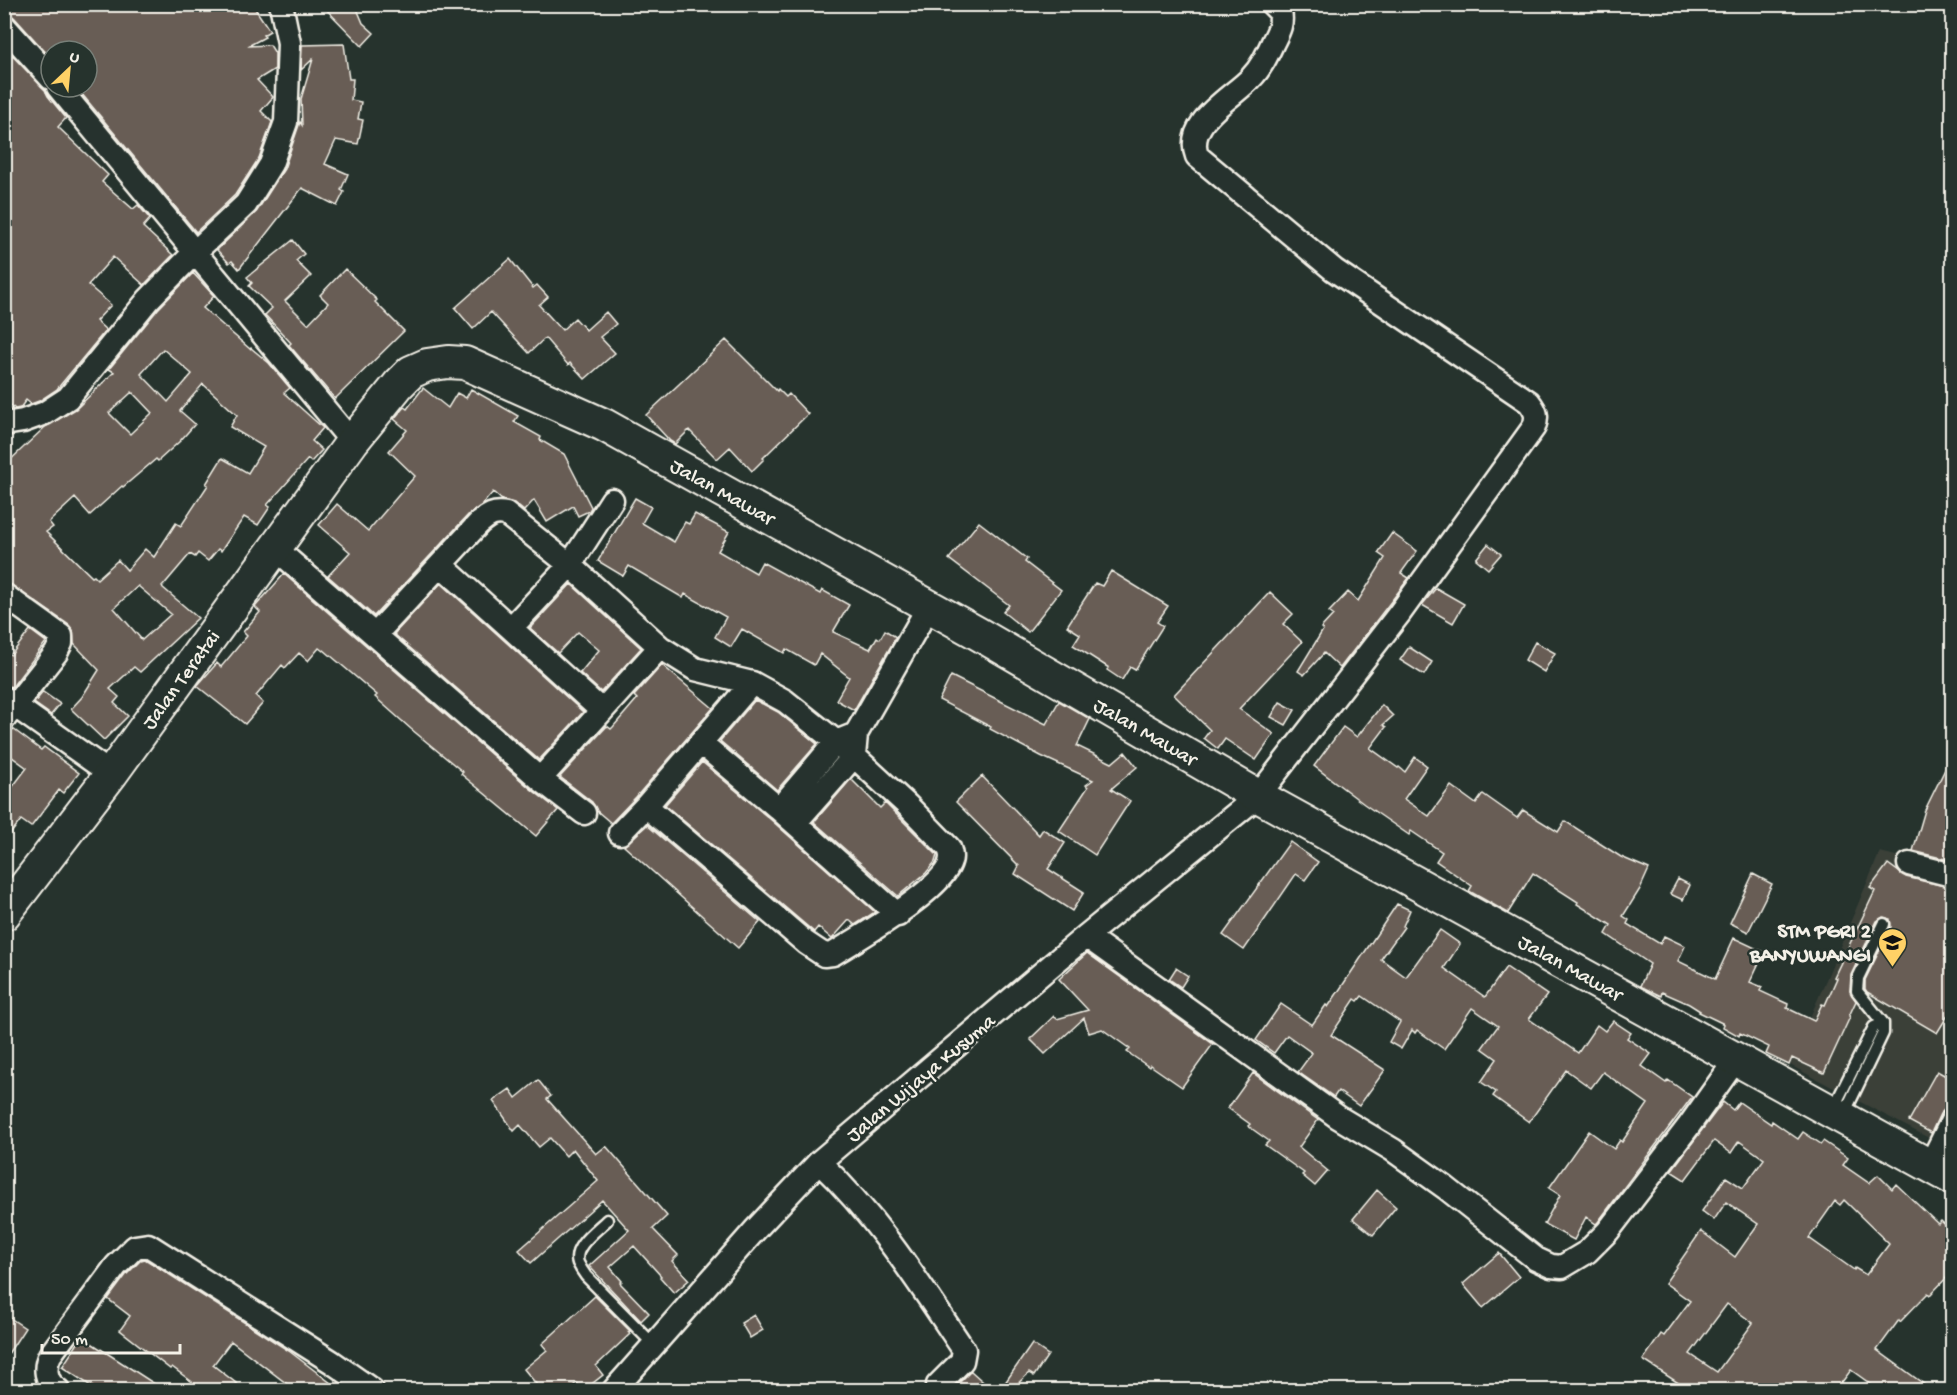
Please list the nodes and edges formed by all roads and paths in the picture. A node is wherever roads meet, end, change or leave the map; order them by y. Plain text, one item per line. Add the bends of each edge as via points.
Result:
1 (281, 4) edge
2 (1272, 4) edge
3 (4, 26) edge
4 (39, 65) edge
5 (68, 99) edge
6 (196, 251) junction
7 (4, 424) edge
8 (352, 442) junction
9 (612, 500) dead end
10 (275, 548) junction
11 (441, 565) junction
12 (570, 565) junction
13 (4, 595) edge
14 (929, 606) junction
15 (511, 628) junction
16 (375, 635) junction
17 (660, 647) junction
18 (752, 682) junction
19 (7, 711) edge
20 (603, 711) junction
21 (701, 743) junction
22 (849, 744) junction
23 (540, 779) junction
24 (106, 781) junction
25 (1258, 796) junction
26 (646, 806) junction
27 (584, 813) dead end
28 (787, 816) junction
29 (620, 833) dead end
30 (1909, 864) dead end
31 (1953, 875) edge
32 (4, 914) edge
33 (898, 915) junction
34 (1884, 924) dead end
35 (1086, 936) junction
36 (1737, 1058) junction
37 (1837, 1114) junction
38 (1953, 1121) edge
39 (819, 1162) junction
40 (1941, 1171) edge
41 (607, 1220) dead end
42 (654, 1345) junction
43 (938, 1386) dead end
44 (58, 1390) edge
45 (372, 1390) edge
46 (614, 1390) edge

1 - 6 street via 289,43 286,122 271,164 246,204
2 - 25 street, Jalan Wijaya Kusuma via 1280,12 1281,25 1261,65 1220,103 1195,137 1197,156 1334,270 1529,402 1537,417 1534,427 1399,614
3 - 4 street
5 - 6 street
6 - 7 street via 148,300 68,398 24,422
6 - 8 street
8 - 10 street, Jalan Teratai
8 - 14 street, Jalan Mawar via 411,372 427,365 465,363 604,425
9 - 12 street
10 - 16 street
10 - 24 street, Jalan Teratai
11 - 12 street via 479,523 498,512 506,514
11 - 15 street
11 - 16 street
12 - 15 street
12 - 17 street
13 - 19 street via 62,636 56,653
14 - 22 street
14 - 25 street, Jalan Mawar
15 - 20 street
16 - 23 street
17 - 18 street via 695,669
17 - 20 street
18 - 21 street
18 - 22 street
19 - 24 street
20 - 23 street
21 - 26 street
21 - 28 street
22 - 28 street
22 - 33 street via 949,848 952,856 940,879
23 - 27 street
24 - 32 street, Jalan Teratai
25 - 35 street, Jalan Wijaya Kusuma
25 - 36 street, Jalan Mawar
26 - 29 street
26 - 33 street via 824,955 833,954
28 - 33 street
30 - 31 street
34 - 37 lane via 1856,984 1860,997 1883,1023 1874,1027
35 - 36 street via 1329,1110 1393,1150 1536,1259 1551,1266 1570,1263 1608,1231
35 - 39 street, Jalan Wijaya Kusuma
36 - 37 street, Jalan Mawar
37 - 40 street, Jalan Mawar
38 - 40 street
39 - 42 street, Jalan Wijaya Kusuma
39 - 43 street via 876,1223 964,1350 962,1361
41 - 42 lane via 581,1246 578,1262 586,1276
42 - 46 street, Jalan Wijaya Kusuma
44 - 45 street via 47,1374 50,1355 116,1266 135,1247 148,1245

